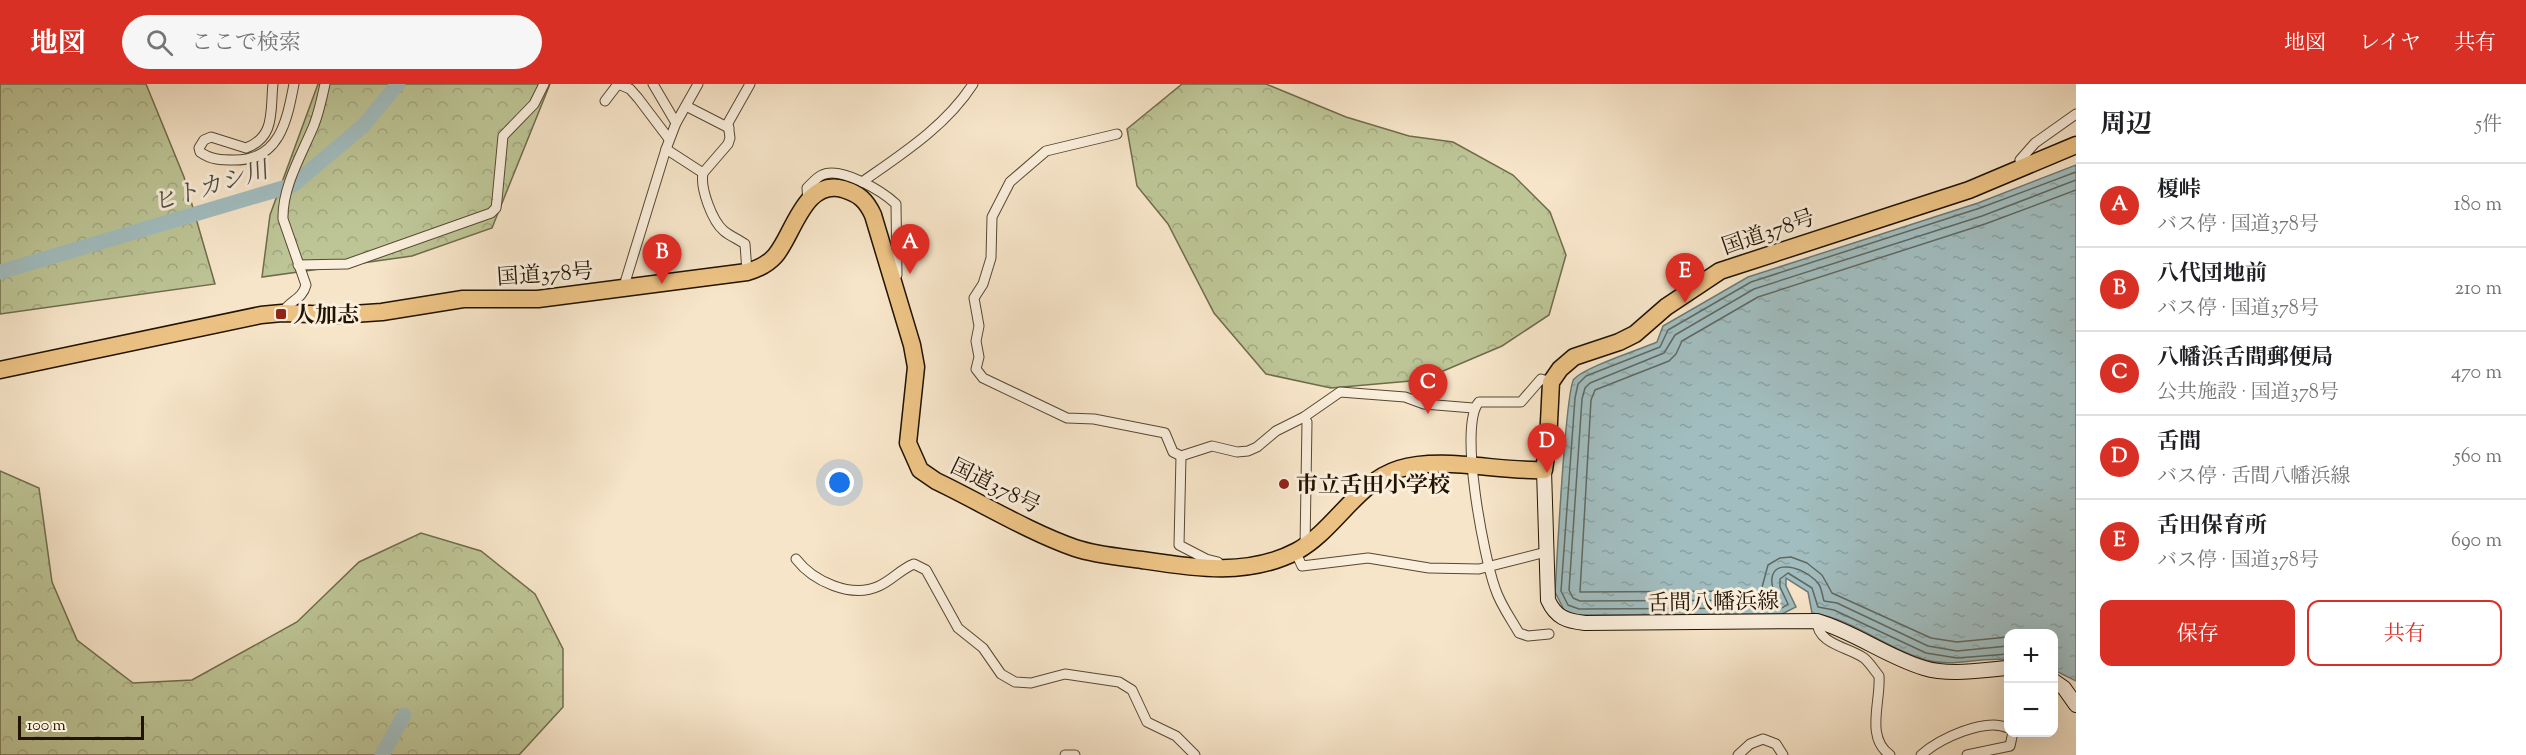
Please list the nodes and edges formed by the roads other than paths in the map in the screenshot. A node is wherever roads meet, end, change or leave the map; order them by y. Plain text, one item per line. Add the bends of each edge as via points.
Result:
1 (273, 84) edge
2 (294, 84) edge
3 (325, 84) edge
4 (544, 84) edge
5 (653, 84) edge
6 (698, 84) edge
7 (750, 84) edge
8 (974, 84) edge
9 (605, 101) dead end
10 (686, 106) junction
11 (2076, 114) edge
12 (676, 123) junction
13 (729, 128) junction
14 (1117, 134) dead end
15 (669, 139) junction
16 (2076, 146) edge
17 (666, 149) junction
18 (2025, 169) junction
19 (703, 173) junction
20 (862, 182) junction
21 (808, 202) junction
22 (298, 265) junction
23 (747, 272) junction
24 (892, 279) junction
25 (623, 289) junction
26 (282, 313) junction
27 (0, 370) edge
28 (1551, 382) junction
29 (1473, 408) junction
30 (1304, 417) junction
31 (1180, 456) junction
32 (1471, 465) junction
33 (1544, 470) junction
34 (1300, 549) junction
35 (1546, 552) junction
36 (796, 559) dead end
37 (1246, 567) junction
38 (1489, 567) junction
39 (1817, 621) junction
40 (1549, 634) dead end
41 (2004, 668) edge
42 (2057, 683) edge
43 (2076, 705) edge
44 (2004, 727) edge
45 (2013, 737) edge
46 (1065, 755) edge
47 (1075, 755) edge
48 (1195, 755) edge
49 (1738, 755) edge
50 (1783, 755) edge
51 (1890, 755) edge
52 (1921, 755) edge
53 (1967, 755) edge

1 - 2 street via 272,117 261,140 246,148 211,137 204,140 200,152 208,158 245,160 270,149 283,126
3 - 22 street via 283,210
4 - 22 street via 534,104 503,136 496,208 491,213 347,264
5 - 12 street
6 - 10 street
7 - 13 street via 728,123
8 - 20 street via 918,142
9 - 15 street via 618,84 630,89
10 - 12 street
10 - 13 street
11 - 18 street via 2035,143 2020,160
12 - 15 street
13 - 19 street via 728,144
14 - 31 street via 1046,151 1010,182 992,217 991,258 974,298 979,326 976,369 983,378 1067,418 1095,419 1165,433 1173,452
15 - 17 street
16 - 18 highway, 国道378号
17 - 19 street
17 - 25 street
18 - 28 highway, 国道378号 via 1720,271 1666,307 1635,334 1574,357
19 - 23 street via 705,197 719,225 745,244
20 - 21 street via 821,175 807,188
20 - 24 street via 896,204 897,275
21 - 23 highway, 国道378号 via 773,258 761,268
21 - 24 highway, 国道378号 via 821,191 837,188 856,193 867,202
22 - 26 street via 306,285 304,293
23 - 25 highway, 国道378号
24 - 37 highway, 国道378号 via 916,367 908,442 920,470 1075,548 1192,568
25 - 26 highway, 国道378号 via 538,299 463,299 362,314
26 - 27 highway, 国道378号
28 - 29 street via 1541,379 1521,402 1479,402
28 - 33 highway
29 - 30 street via 1340,392
29 - 32 street
30 - 31 street via 1283,426 1248,452 1212,446
30 - 34 street via 1307,422
31 - 37 street via 1179,545 1206,559 1241,561
32 - 33 highway, 国道378号
32 - 34 highway, 国道378号 via 1417,466 1384,475
32 - 38 street
33 - 35 main road, 舌間八幡浜線
34 - 37 highway, 国道378号 via 1274,561
34 - 38 street via 1302,566 1368,558 1428,568
35 - 38 street
35 - 39 main road, 舌間八幡浜線 via 1548,600 1553,611 1567,621
36 - 48 street via 821,580 862,591 879,587 914,564 920,566 958,628 983,648 1001,674 1015,682 1031,683 1065,674 1119,682 1132,690 1147,722 1176,736
38 - 40 street via 1499,599 1519,633
39 - 41 main road, 舌間八幡浜線 via 1924,668
39 - 51 street via 1821,636 1863,657 1879,676 1876,730
42 - 43 main road
44 - 52 street via 1993,724 1947,737
45 - 53 street via 2010,746
46 - 47 street
49 - 50 street via 1763,739 1776,744

